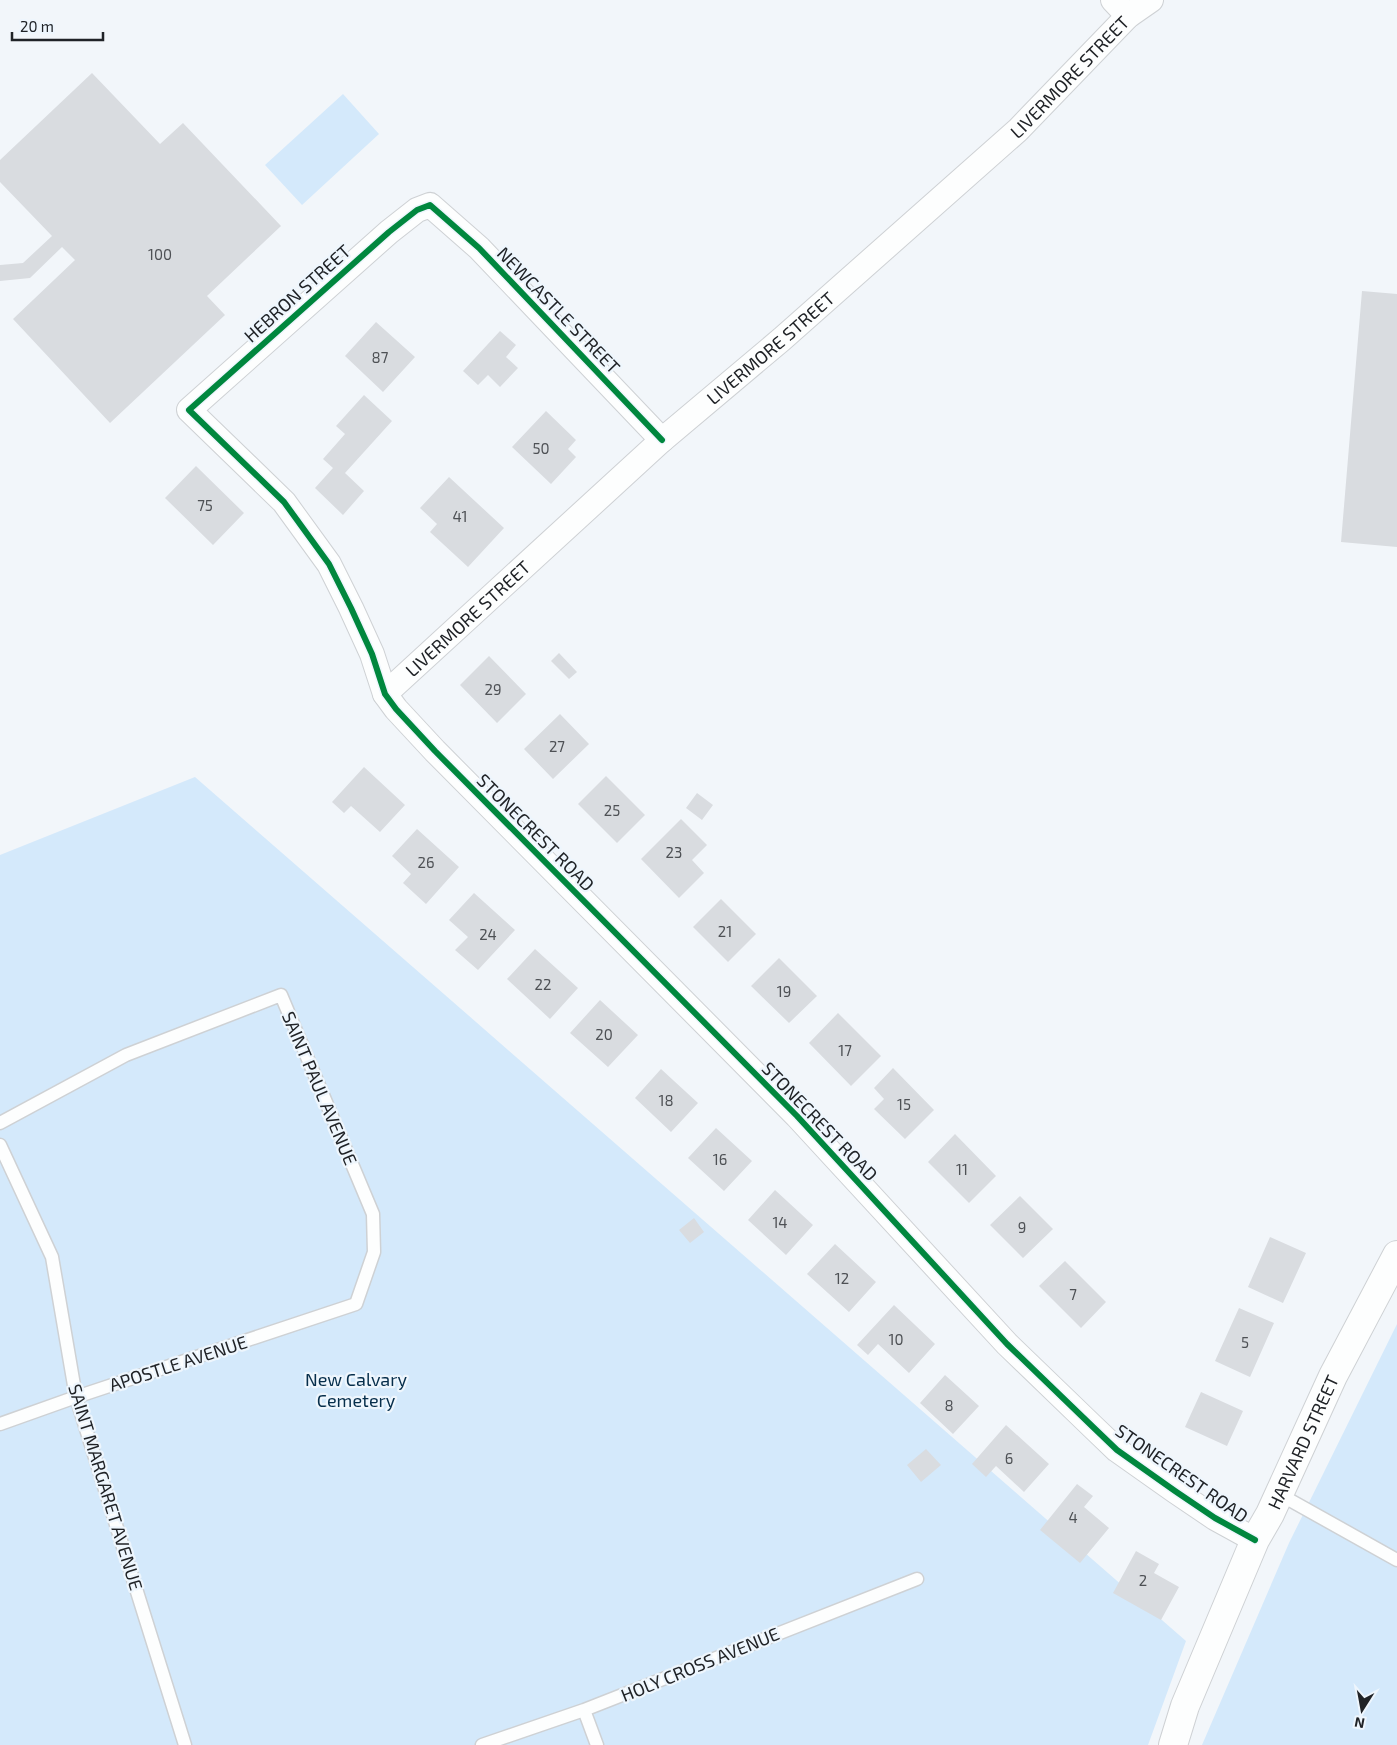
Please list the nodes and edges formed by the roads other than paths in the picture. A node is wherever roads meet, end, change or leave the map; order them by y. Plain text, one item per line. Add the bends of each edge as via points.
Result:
1 (1151, 0) edge
2 (1121, 8) edge
3 (430, 205) joint
4 (189, 410) joint
5 (662, 440) junction
6 (385, 694) junction
7 (0, 1123) edge
8 (0, 1145) edge
9 (1397, 1256) edge
10 (356, 1304) joint
11 (76, 1397) junction
12 (0, 1424) edge
13 (1279, 1494) junction
14 (1255, 1540) junction
15 (1397, 1560) edge
16 (918, 1579) dead end
17 (584, 1710) junction
18 (185, 1745) edge
19 (482, 1745) edge
20 (597, 1745) edge
21 (1173, 1745) edge

1 - 2 street, LIVERMORE STREET
2 - 5 street, LIVERMORE STREET via 1018,130 782,339
3 - 4 street, HEBRON STREET via 417,210 389,232
3 - 5 street, NEWCASTLE STREET via 479,248
4 - 6 street, STONECREST ROAD via 284,502 329,564 372,654
5 - 6 street, LIVERMORE STREET
6 - 14 street, STONECREST ROAD via 435,751 797,1116 1007,1344 1117,1450 1215,1518
7 - 10 lane, SAINT PAUL AVENUE via 126,1055 281,996 373,1214 374,1252
8 - 11 lane, SAINT MARGARET AVENUE via 52,1257
9 - 13 main road, HARVARD STREET via 1333,1376
10 - 11 lane, APOSTLE AVENUE
11 - 12 lane, APOSTLE AVENUE
11 - 18 lane, SAINT MARGARET AVENUE
13 - 14 main road, HARVARD STREET
13 - 15 lane
14 - 21 main road, HARVARD STREET via 1185,1706
16 - 17 lane, HOLY CROSS AVENUE
17 - 19 lane, HOLY CROSS AVENUE
17 - 20 lane

